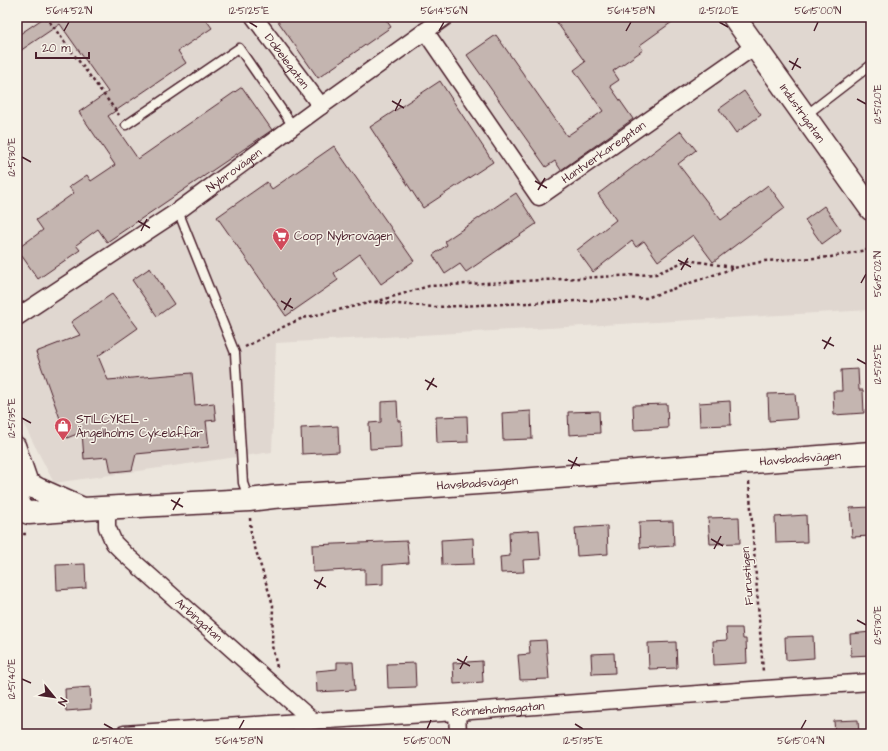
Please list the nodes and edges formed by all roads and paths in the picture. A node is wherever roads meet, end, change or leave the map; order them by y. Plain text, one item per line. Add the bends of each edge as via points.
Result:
1 (25, 17) edge
2 (46, 17) edge
3 (254, 17) edge
4 (445, 17) edge
5 (734, 17) edge
6 (17, 23) edge
7 (425, 31) junction
8 (755, 46) junction
9 (871, 66) edge
10 (321, 106) junction
11 (805, 116) junction
12 (126, 125) joint
13 (293, 126) junction
14 (871, 209) edge
15 (178, 211) junction
16 (871, 249) edge
17 (734, 268) junction
18 (373, 302) junction
19 (17, 317) edge
20 (235, 353) junction
21 (18, 448) edge
22 (871, 453) edge
23 (747, 463) junction
24 (26, 499) edge
25 (249, 500) junction
26 (107, 508) junction
27 (871, 682) edge
28 (764, 689) junction
29 (286, 697) junction
30 (457, 712) junction
31 (313, 721) junction
32 (124, 734) edge
33 (458, 734) edge

1 - 6 path
2 - 12 path
3 - 10 street, Dobelegatan
4 - 7 street, Nybrovägen
5 - 8 street, Industrigatan
7 - 8 street, Hantverkaregatan via 539,197
7 - 10 street, Nybrovägen
8 - 11 street, Industrigatan
9 - 11 lane
10 - 13 street, Nybrovägen
11 - 14 street, Industrigatan
12 - 13 lane via 238,48
13 - 15 street, Nybrovägen
15 - 19 street, Nybrovägen
15 - 20 lane
16 - 17 path via 831,257 765,261
17 - 18 path via 646,298 435,307
17 - 18 path via 687,260 656,274 429,286
18 - 20 path via 303,318
20 - 25 lane via 243,483
21 - 24 street via 29,480
22 - 23 street, Havsbadsvägen
23 - 25 street, Havsbadsvägen
23 - 28 path, Furustigen
24 - 26 street, Havsbadsvägen via 83,509
25 - 26 street, Havsbadsvägen
25 - 29 path via 251,535 273,605 272,646
26 - 29 street, Arbingatan via 107,528 117,547
27 - 28 street, Rönneholmsgatan
28 - 30 street, Rönneholmsgatan
29 - 31 street, Arbingatan
30 - 31 street, Rönneholmsgatan
30 - 33 street
31 - 32 street, Rönneholmsgatan

